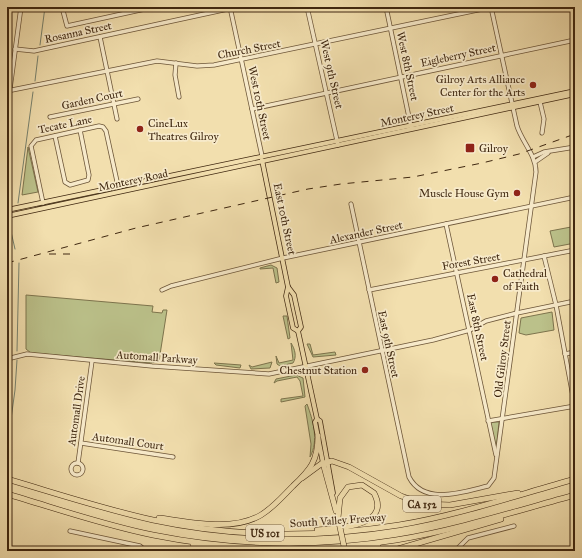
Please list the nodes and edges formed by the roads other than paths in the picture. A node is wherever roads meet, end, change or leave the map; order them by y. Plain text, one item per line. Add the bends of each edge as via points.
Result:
1 (21, 7) edge
2 (62, 7) edge
3 (154, 7) edge
4 (237, 7) edge
5 (307, 7) edge
6 (386, 7) edge
7 (492, 7) edge
8 (138, 8) edge
9 (230, 8) edge
10 (391, 28) junction
11 (100, 37) junction
12 (575, 40) edge
13 (316, 44) junction
14 (16, 50) junction
15 (502, 55) junction
16 (242, 59) junction
17 (176, 63) junction
18 (107, 71) junction
19 (401, 77) junction
20 (8, 91) edge
21 (575, 91) edge
22 (327, 92) junction
23 (575, 94) edge
24 (179, 96) dead end
25 (138, 99) dead end
26 (540, 102) junction
27 (114, 104) junction
28 (512, 106) junction
29 (252, 109) junction
30 (7, 111) edge
31 (50, 117) dead end
32 (117, 119) dead end
33 (411, 127) junction
34 (80, 130) junction
35 (542, 133) dead end
36 (55, 136) junction
37 (337, 143) junction
38 (575, 147) edge
39 (548, 153) junction
40 (262, 156) junction
41 (533, 157) junction
42 (263, 162) junction
43 (535, 162) junction
44 (118, 186) junction
45 (575, 197) edge
46 (43, 203) junction
47 (352, 204) dead end
48 (532, 206) junction
49 (7, 210) edge
50 (7, 216) edge
51 (446, 224) junction
52 (359, 242) junction
53 (575, 250) edge
54 (544, 256) junction
55 (283, 258) junction
56 (524, 261) junction
57 (457, 272) junction
58 (288, 287) junction
59 (162, 290) dead end
60 (369, 290) junction
61 (575, 301) edge
62 (556, 305) junction
63 (517, 313) junction
64 (470, 330) junction
65 (298, 331) junction
66 (382, 351) junction
67 (575, 352) edge
68 (565, 354) junction
69 (7, 358) edge
70 (92, 361) junction
71 (306, 366) junction
72 (575, 406) edge
73 (317, 419) junction
74 (503, 419) junction
75 (488, 421) junction
76 (318, 436) junction
77 (80, 443) junction
78 (173, 457) dead end
79 (496, 458) junction
80 (326, 462) junction
81 (78, 463) dead end
82 (7, 478) edge
83 (302, 478) junction
84 (575, 479) edge
85 (414, 486) joint
86 (525, 493) junction
87 (7, 494) edge
88 (574, 495) edge
89 (129, 514) junction
90 (338, 518) junction
91 (514, 526) dead end
92 (70, 531) dead end
93 (270, 534) junction
94 (422, 535) junction
95 (184, 540) junction
96 (146, 551) edge
97 (223, 551) edge
98 (345, 551) edge
99 (391, 551) edge
100 (455, 551) edge

1 - 14 street
2 - 8 street via 67,26
3 - 8 street
4 - 9 street, Rosanna Street
5 - 13 street, West 9th Street
6 - 10 street, West 8th Street
7 - 10 street, Church Street
7 - 15 street, Old Gilroy Street
9 - 11 street, Rosanna Street
9 - 16 street, West 10th Street
10 - 13 street, Church Street
10 - 19 street, West 8th Street
11 - 14 street, Rosanna Street via 34,51
11 - 18 street
12 - 15 street, Eigleberry Street
13 - 16 street, Church Street
13 - 22 street, West 9th Street
14 - 20 street
15 - 19 street, Eigleberry Street
15 - 28 street, Old Gilroy Street
16 - 17 street, Church Street via 202,66
16 - 29 street, West 10th Street
17 - 18 street, Church Street via 157,61
17 - 24 street via 175,75
18 - 20 street, Church Street
18 - 27 street
19 - 22 street, Eigleberry Street
19 - 33 street, West 8th Street
20 - 30 street
21 - 28 main road, Monterey Street
22 - 29 street, Eigleberry Street
22 - 37 street, West 9th Street
23 - 26 main road, Monterey Street
25 - 27 street, Garden Court
26 - 28 main road, Monterey Street
26 - 35 street via 544,119
27 - 31 street, Garden Court
27 - 32 street
28 - 33 main road, Monterey Street
28 - 41 street, Old Gilroy Street via 520,135
29 - 40 street, West 10th Street
33 - 37 main road, Monterey Street
34 - 36 street, Tecate Lane
34 - 36 street via 89,177 86,182 70,186 65,182
34 - 44 street, Tecate Lane via 99,126 106,131
36 - 46 street, Tecate Lane via 36,140 32,142 31,147
37 - 40 main road, Monterey Street
37 - 42 main road, Monterey Street
38 - 39 street
39 - 41 street
39 - 43 street
40 - 42 main road, East 10th Street
40 - 44 main road, Monterey Road
41 - 43 street, Old Gilroy Street
42 - 50 main road, Monterey Road
42 - 55 main road, East 10th Street
43 - 48 street, Old Gilroy Street
44 - 46 main road, Monterey Road
45 - 48 street, Alexander Street
46 - 49 main road, Monterey Road
47 - 52 street, East 9th Street
48 - 51 street, Alexander Street
48 - 56 street, Old Gilroy Street
51 - 52 street, Alexander Street
51 - 57 street, East 8th Street
52 - 55 street, Alexander Street
52 - 60 street, East 9th Street
53 - 54 street, Forest Street
54 - 56 street, Forest Street
54 - 62 street
55 - 58 main road, East 10th Street
55 - 59 street, Alexander Street
56 - 57 street, Forest Street
56 - 63 street, Old Gilroy Street
57 - 60 street, Forest Street
57 - 64 street, East 8th Street
58 - 65 main road, East 10th Street via 286,296 293,328
58 - 65 main road, East 10th Street via 294,294 301,327
60 - 66 street, East 9th Street
61 - 62 street, Automall Parkway
62 - 63 street, Automall Parkway
62 - 68 street
63 - 64 street, Automall Parkway via 486,321
63 - 74 street, Old Gilroy Street
64 - 66 street, Automall Parkway
64 - 75 street, East 8th Street
65 - 71 main road, East 10th Street
66 - 71 street, Automall Parkway
66 - 85 street, East 9th Street via 409,477
67 - 68 street
68 - 72 street
69 - 70 street, Automall Parkway via 27,354
70 - 71 street, Automall Parkway via 260,374
70 - 77 street, Automall Drive
71 - 73 main road, East 10th Street
72 - 74 street
73 - 76 main road, East 10th Street via 315,422
73 - 80 main road, East 10th Street via 320,421
74 - 75 street
74 - 79 street, Old Gilroy Street
75 - 79 street, East 8th Street
76 - 80 main road, East 10th Street
76 - 83 highway via 316,459
77 - 78 street, Automall Court
77 - 81 street, Automall Drive
79 - 85 street, Old Gilroy Street via 494,478 488,486 435,495 422,492
80 - 83 highway
80 - 86 highway, CA 152 via 345,465 395,494 424,504 450,505 510,493
80 - 90 highway, East 10th Street
82 - 89 highway, South Valley Freeway / US 101
83 - 89 highway via 267,511 244,522 205,523
84 - 86 highway, South Valley Freeway / US 101
86 - 93 highway, South Valley Freeway / US 101 via 444,516 393,526 335,532
87 - 95 highway, US 101 via 114,526
88 - 94 highway, US 101
88 - 99 highway
89 - 93 highway, South Valley Freeway / US 101 via 206,529
90 - 93 highway via 340,498 348,487 362,485 374,493 377,501 376,510 365,522 326,529
90 - 98 highway, East 10th Street, bridge
91 - 100 street via 468,538
92 - 96 street via 140,546
94 - 95 highway, US 101 via 371,543 306,548 254,548
94 - 98 highway
95 - 97 highway via 197,546

